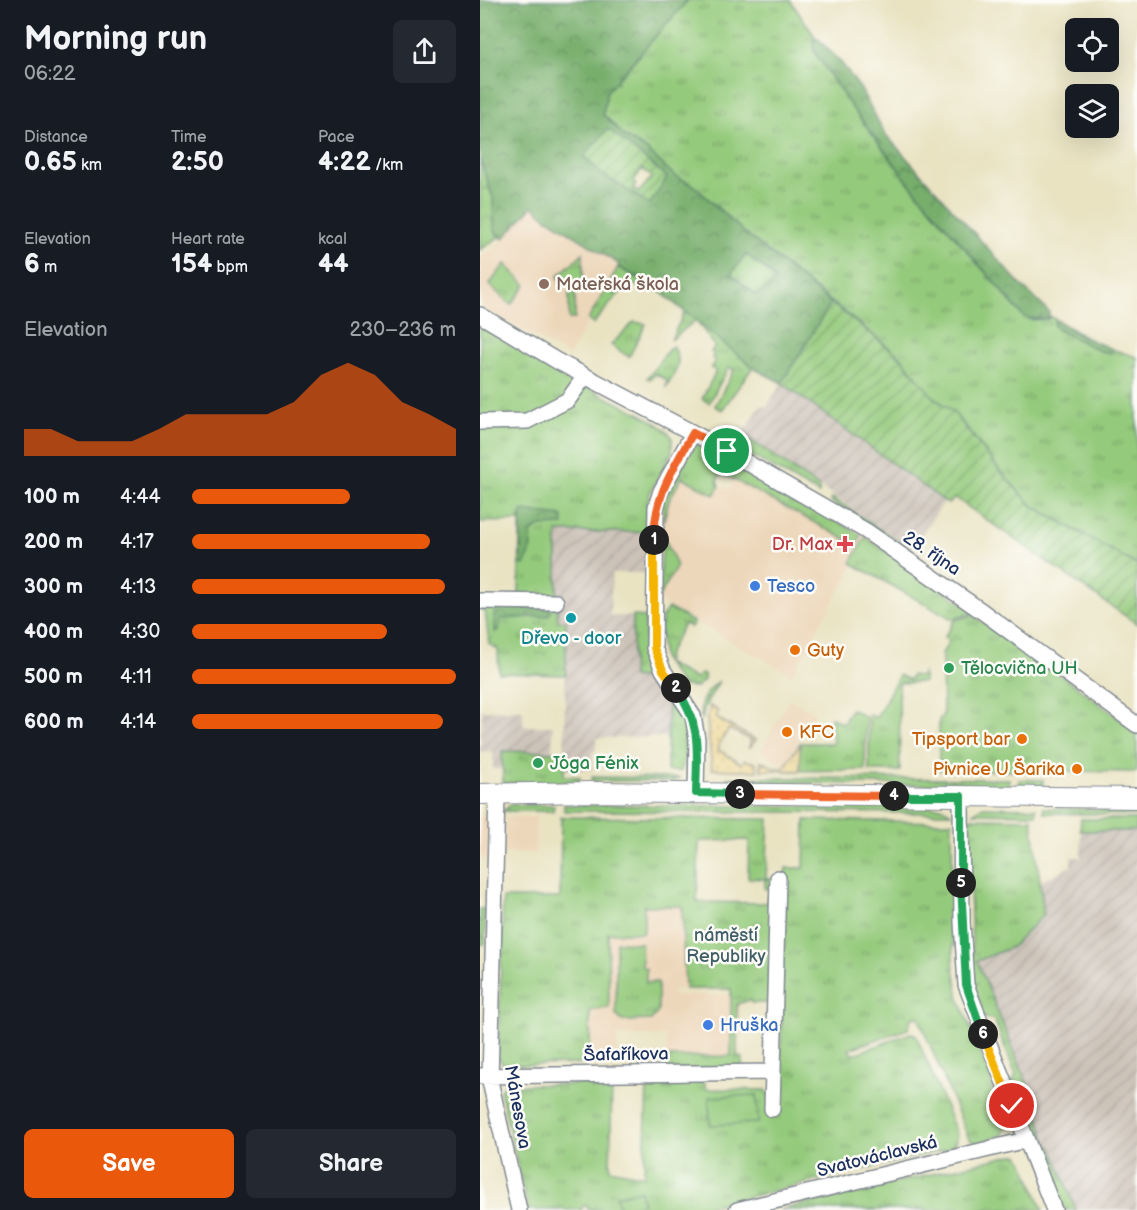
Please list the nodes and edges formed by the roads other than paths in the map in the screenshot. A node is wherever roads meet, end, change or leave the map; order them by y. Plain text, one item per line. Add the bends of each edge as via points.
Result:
1 (480, 315) edge
2 (585, 376) junction
3 (480, 422) edge
4 (693, 433) junction
5 (480, 601) edge
6 (556, 602) dead end
7 (1137, 725) edge
8 (696, 793) junction
9 (489, 794) edge
10 (961, 796) junction
11 (1137, 798) edge
12 (778, 878) dead end
13 (772, 1072) junction
14 (485, 1076) edge
15 (772, 1109) dead end
16 (1026, 1140) junction
17 (519, 1210) edge
18 (737, 1210) edge
19 (1054, 1210) edge

1 - 2 street, 28. října
2 - 3 street via 568,400 527,421
2 - 4 street, 28. října
4 - 7 street, 28. října via 866,531
4 - 8 street via 661,491 655,512 654,623 657,657 695,721
5 - 6 street
8 - 9 main road
8 - 10 main road
9 - 14 street, Mánesova
10 - 11 main road
10 - 16 street via 966,985
12 - 13 street
13 - 14 street, Šafaříkova
13 - 15 street
14 - 17 street, Mánesova
16 - 18 street, Svatováclavská
16 - 19 street

